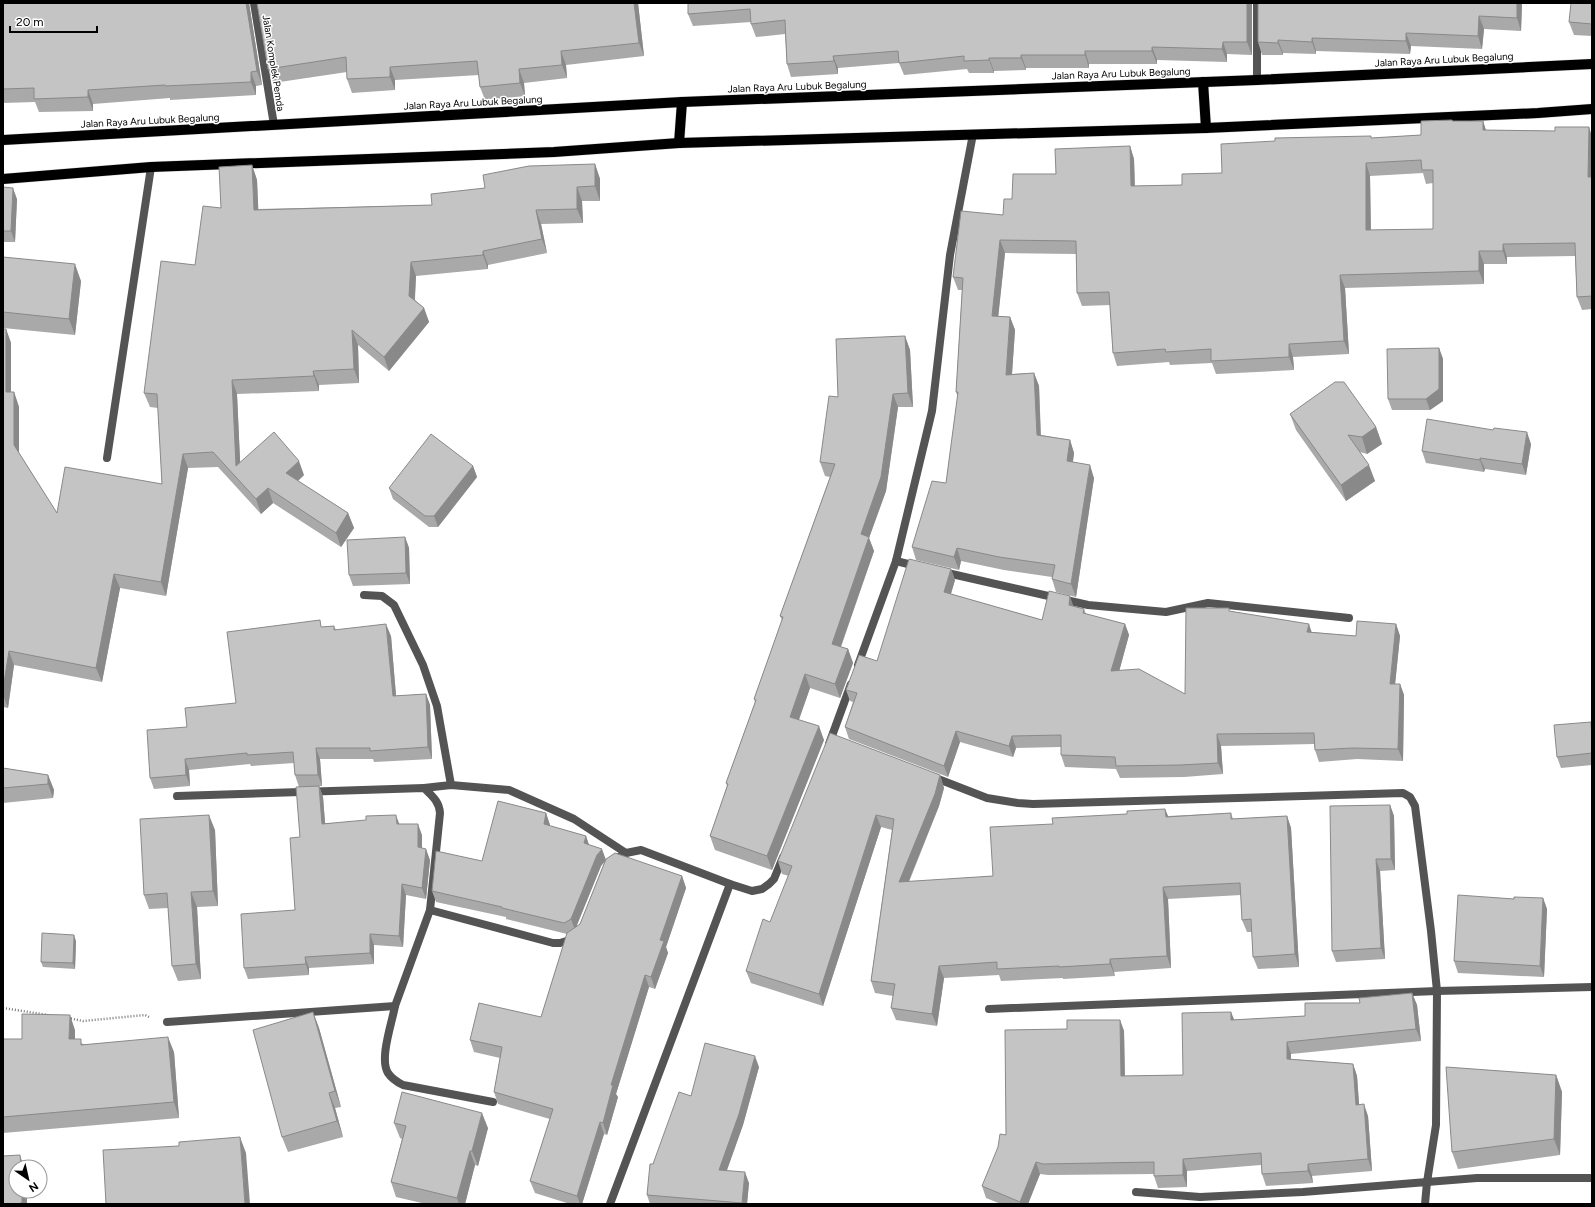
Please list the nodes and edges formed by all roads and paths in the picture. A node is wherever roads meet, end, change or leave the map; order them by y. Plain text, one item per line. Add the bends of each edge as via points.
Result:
1 (254, 3) edge
2 (1257, 3) edge
3 (1592, 64) edge
4 (1257, 80) junction
5 (1203, 82) junction
6 (682, 102) junction
7 (1592, 109) edge
8 (274, 126) junction
9 (1206, 128) junction
10 (972, 134) junction
11 (3, 140) edge
12 (679, 143) junction
13 (151, 167) junction
14 (3, 179) edge
15 (108, 458) dead end
16 (896, 561) junction
17 (364, 595) dead end
18 (1349, 618) dead end
19 (826, 752) edge
20 (928, 775) edge
21 (451, 785) junction
22 (424, 788) junction
23 (177, 796) dead end
24 (785, 850) edge
25 (626, 853) junction
26 (606, 868) edge
27 (730, 884) junction
28 (430, 910) junction
29 (579, 934) edge
30 (1592, 987) edge
31 (1437, 992) junction
32 (395, 1006) junction
33 (3, 1008) edge
34 (989, 1009) dead end
35 (54, 1016) edge
36 (61, 1017) edge
37 (167, 1022) joint
38 (493, 1102) edge
39 (1592, 1178) edge
40 (1427, 1182) junction
41 (1136, 1192) dead end
42 (610, 1204) edge
43 (1425, 1204) edge

1 - 8 street, Jalan Komplek Pemda
2 - 4 street
3 - 4 main road, Jalan Raya Aru Lubuk Begalung
4 - 5 main road, Jalan Raya Aru Lubuk Begalung
5 - 6 main road, Jalan Raya Aru Lubuk Begalung
5 - 9 main road
6 - 8 main road, Jalan Raya Aru Lubuk Begalung
6 - 12 main road
7 - 9 main road
8 - 11 main road, Jalan Raya Aru Lubuk Begalung
9 - 10 main road
10 - 12 main road
10 - 16 street via 950,255 932,412
12 - 13 main road via 554,152
13 - 14 main road
13 - 15 street
16 - 18 street via 1088,605 1166,612 1208,603
16 - 19 street via 854,675 835,739
17 - 21 street via 382,596 394,605 420,658 437,706
20 - 31 street via 987,798 1018,804 1403,793 1410,797 1415,806
21 - 22 street
21 - 25 street via 509,790 574,819
22 - 23 street
22 - 28 street via 436,800 440,813
24 - 27 street via 774,879 762,889 752,891
25 - 26 street
25 - 27 street via 641,850
27 - 42 street
28 - 29 street via 553,943 571,940
28 - 32 street
30 - 31 street
31 - 34 street
31 - 40 street via 1436,1125
32 - 37 street
32 - 38 street via 385,1064 392,1078 403,1085
33 - 35 path
36 - 37 path via 83,1021 145,1015
39 - 40 street via 1477,1178
40 - 41 street via 1200,1197
40 - 43 street

